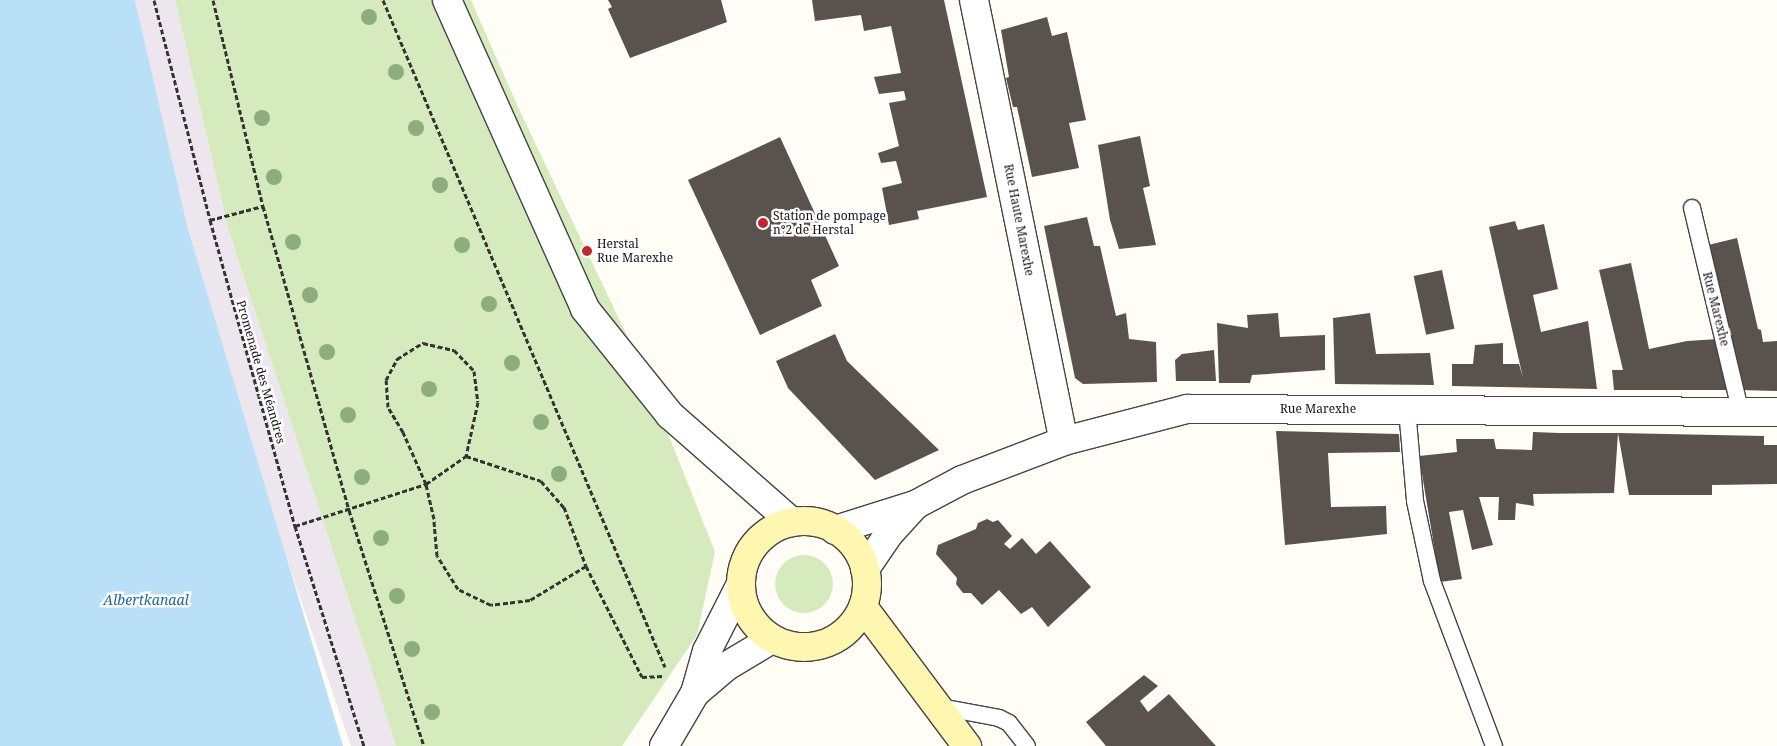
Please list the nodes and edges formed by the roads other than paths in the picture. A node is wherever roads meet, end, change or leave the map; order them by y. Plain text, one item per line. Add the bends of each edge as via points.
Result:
1 (447, 0) edge
2 (974, 0) edge
3 (1692, 208) dead end
4 (1407, 410) junction
5 (1740, 410) junction
6 (1777, 412) edge
7 (1064, 441) junction
8 (914, 505) junction
9 (792, 522) junction
10 (835, 530) junction
11 (865, 569) junction
12 (740, 586) junction
13 (863, 606) junction
14 (772, 639) junction
15 (695, 693) junction
16 (935, 706) junction
17 (664, 746) edge
18 (967, 746) edge
19 (1027, 746) edge
20 (1494, 746) edge

1 - 9 street via 585,309 670,415
2 - 7 street, Rue Haute Marexhe
3 - 5 lane, Rue Marexhe
4 - 5 street, Rue Marexhe
4 - 7 street, Rue Marexhe via 1187,409
4 - 20 lane via 1415,501 1432,581
5 - 6 street, Rue Marexhe
7 - 8 street, Rue Marexhe via 962,480
8 - 10 street, Rue Marexhe
8 - 11 street, Rue Marexhe
9 - 10 main road via 809,522
9 - 12 main road via 772,530 757,542 745,560
10 - 11 main road via 856,549
11 - 13 main road via 867,586
12 - 14 main road via 742,600 755,625
12 - 15 street via 707,651
13 - 14 main road via 851,626 834,640 818,646 796,647
13 - 16 main road
14 - 15 street via 727,666
15 - 17 street
16 - 18 main road
16 - 19 lane via 999,718 1009,724

